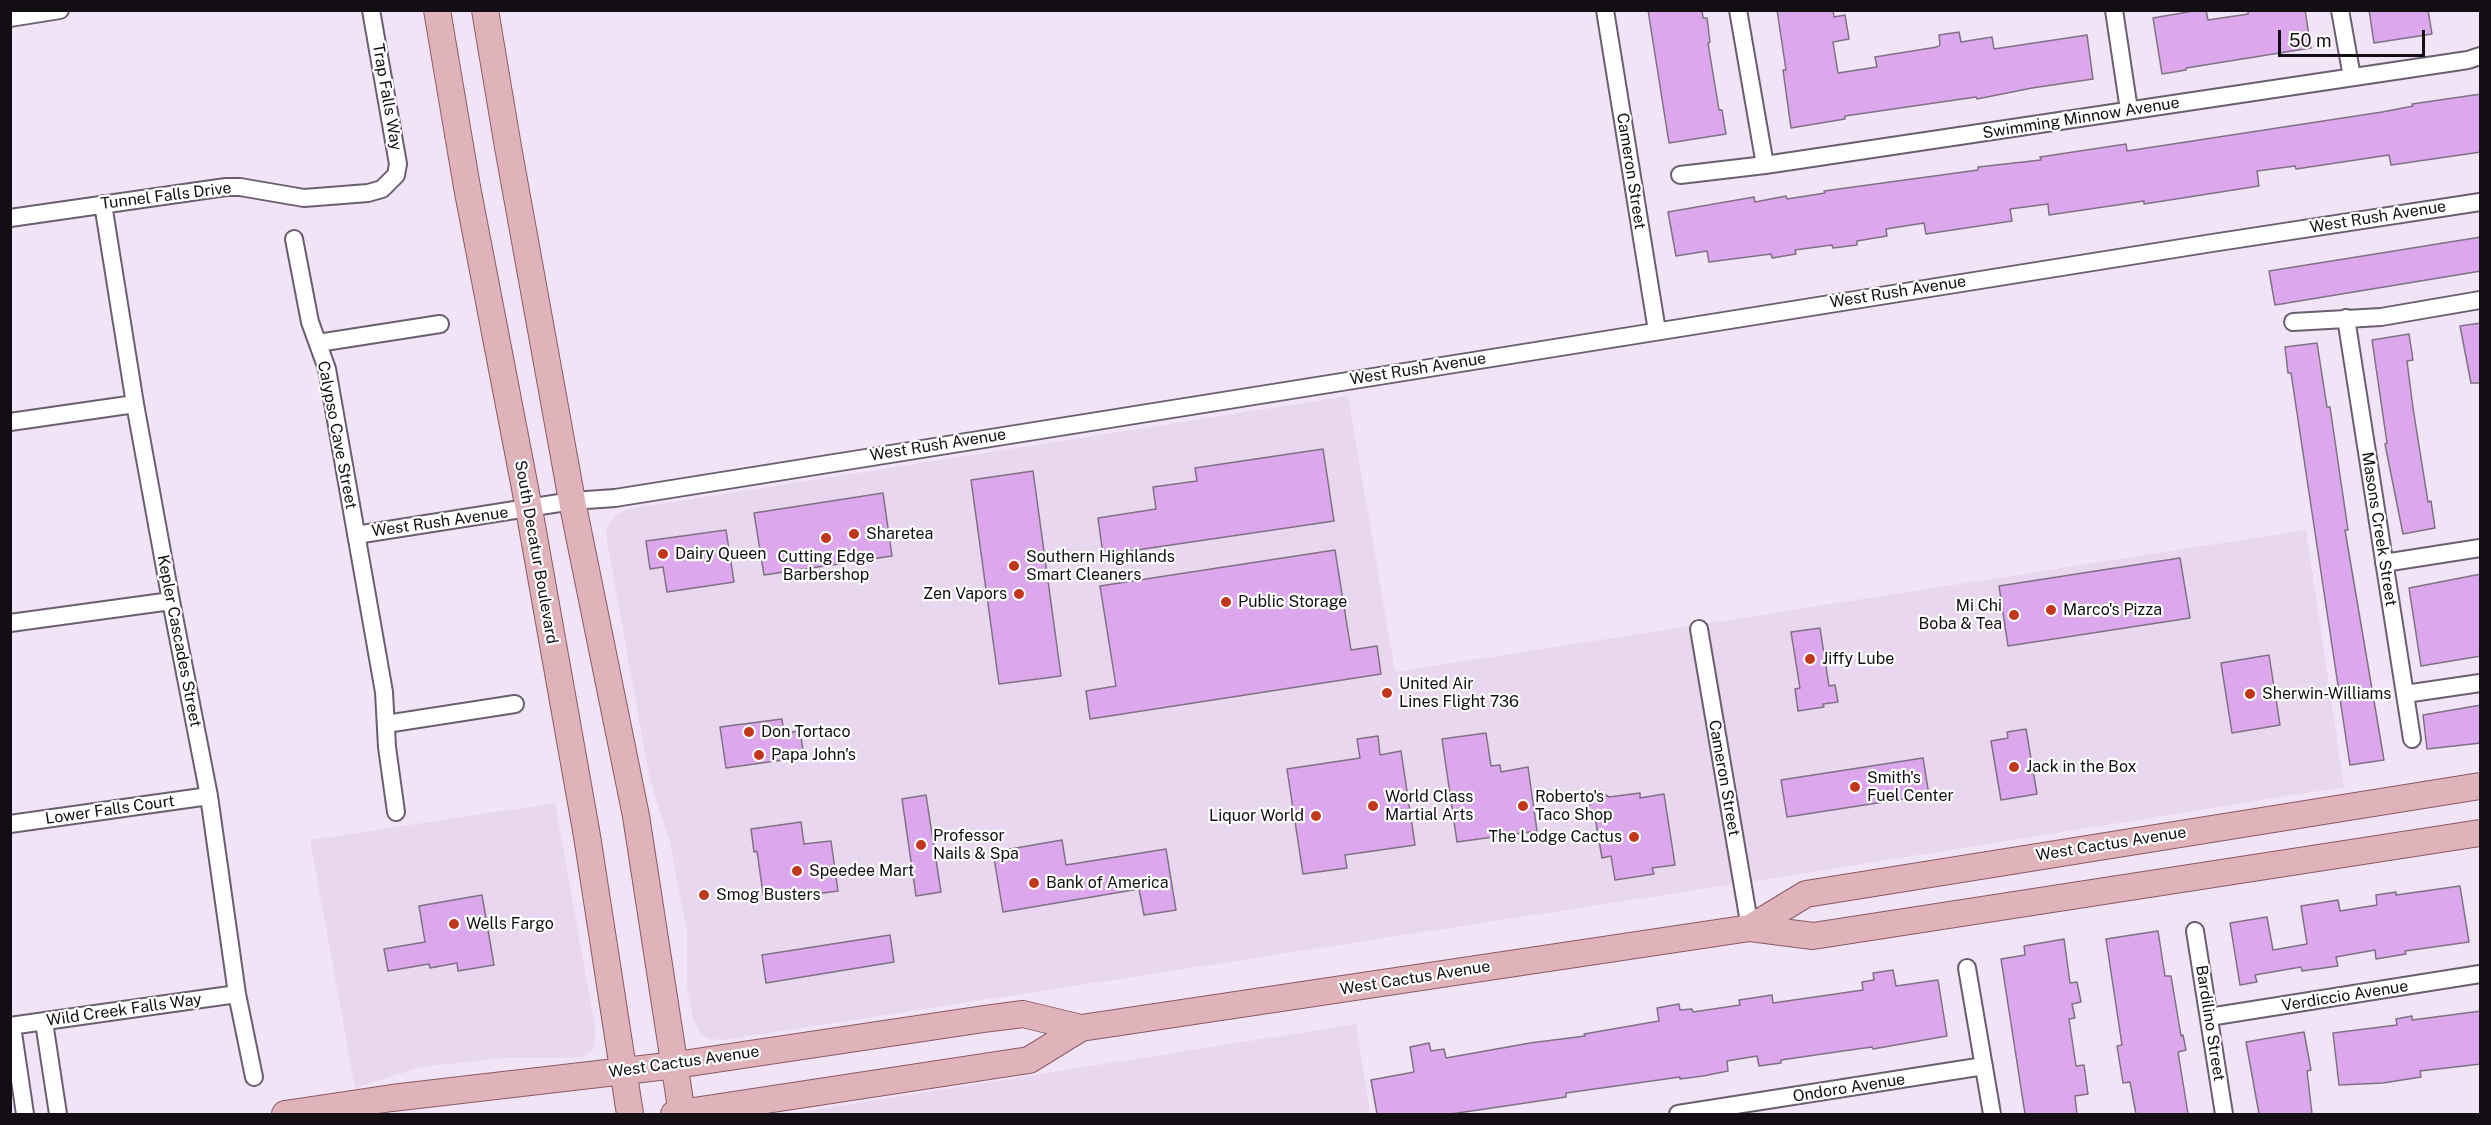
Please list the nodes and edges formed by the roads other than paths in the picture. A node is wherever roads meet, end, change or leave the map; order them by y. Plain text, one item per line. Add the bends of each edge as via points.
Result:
1 (60, 10) edge
2 (371, 10) edge
3 (437, 10) edge
4 (486, 10) edge
5 (1605, 10) edge
6 (1738, 10) edge
7 (2115, 10) edge
8 (2340, 10) edge
9 (10, 18) edge
10 (2481, 56) edge
11 (2352, 77) junction
12 (2129, 110) junction
13 (1765, 165) junction
14 (1680, 176) dead end
15 (390, 183) joint
16 (2481, 202) edge
17 (103, 204) junction
18 (10, 218) edge
19 (294, 239) dead end
20 (2481, 300) edge
21 (2346, 318) junction
22 (2294, 322) dead end
23 (440, 324) dead end
24 (1657, 331) junction
25 (318, 343) junction
26 (135, 404) junction
27 (10, 422) edge
28 (572, 501) junction
29 (529, 509) junction
30 (356, 535) junction
31 (2481, 548) edge
32 (2384, 562) junction
33 (171, 602) junction
34 (10, 623) edge
35 (1699, 629) dead end
36 (2481, 683) edge
37 (2405, 694) junction
38 (514, 704) dead end
39 (386, 724) junction
40 (2412, 739) dead end
41 (2481, 786) edge
42 (209, 796) junction
43 (396, 812) dead end
44 (10, 825) edge
45 (2481, 833) edge
46 (1750, 927) junction
47 (2195, 931) dead end
48 (1967, 968) dead end
49 (2481, 974) edge
50 (237, 994) junction
51 (2209, 1017) junction
52 (44, 1022) junction
53 (11, 1026) edge
54 (1081, 1028) junction
55 (1984, 1066) junction
56 (254, 1077) dead end
57 (627, 1094) edge
58 (679, 1099) edge
59 (25, 1114) edge
60 (58, 1114) edge
61 (285, 1114) edge
62 (1678, 1114) edge
63 (1992, 1114) edge
64 (2224, 1114) edge

1 - 9 street
2 - 15 street, Trap Falls Way via 397,157 396,175
3 - 29 main road, South Decatur Boulevard
4 - 28 main road
5 - 24 street, Cameron Street
6 - 13 street
7 - 12 street
8 - 11 street
10 - 11 street, Swimming Minnow Avenue
11 - 12 street, Swimming Minnow Avenue
12 - 13 street, Swimming Minnow Avenue
13 - 14 street, Swimming Minnow Avenue
15 - 17 street, Tunnel Falls Drive via 368,193 319,198 226,187
16 - 24 street, West Rush Avenue
17 - 18 street, Tunnel Falls Drive
17 - 26 street, Kepler Cascades Street
19 - 25 street, Calypso Cave Street
20 - 21 street via 2381,317
21 - 22 street
21 - 32 street, Masons Creek Street
23 - 25 street
24 - 28 street, West Rush Avenue via 615,498
25 - 30 street, Calypso Cave Street via 327,369
26 - 27 street
26 - 33 street, Kepler Cascades Street
28 - 29 street, West Rush Avenue
28 - 58 main road via 636,816
29 - 30 street, West Rush Avenue
29 - 57 main road, South Decatur Boulevard via 585,825
30 - 39 street, Calypso Cave Street via 384,692
31 - 32 street
32 - 37 street, Masons Creek Street
33 - 34 street
33 - 42 street, Kepler Cascades Street
35 - 46 street, Cameron Street
36 - 37 street
37 - 40 street, Masons Creek Street
38 - 39 street
39 - 43 street, Calypso Cave Street
41 - 46 main road, West Cactus Avenue via 1806,894
42 - 44 street, Lower Falls Court
42 - 50 street, Kepler Cascades Street
45 - 46 main road, West Cactus Avenue via 1813,936
46 - 54 main road, West Cactus Avenue
47 - 51 street, Bardilino Street
48 - 55 street
49 - 51 street, Verdiccio Avenue
50 - 52 street, Wild Creek Falls Way
50 - 56 street, Kepler Cascades Street
51 - 64 street, Bardilino Street
52 - 53 street, Wild Creek Falls Way
52 - 60 street
53 - 59 street
54 - 58 main road, West Cactus Avenue via 1029,1060
54 - 58 main road, West Cactus Avenue via 1023,1014
55 - 62 street, Ondoro Avenue
55 - 63 street
57 - 58 main road, West Cactus Avenue
57 - 61 main road, West Cactus Avenue via 392,1098

